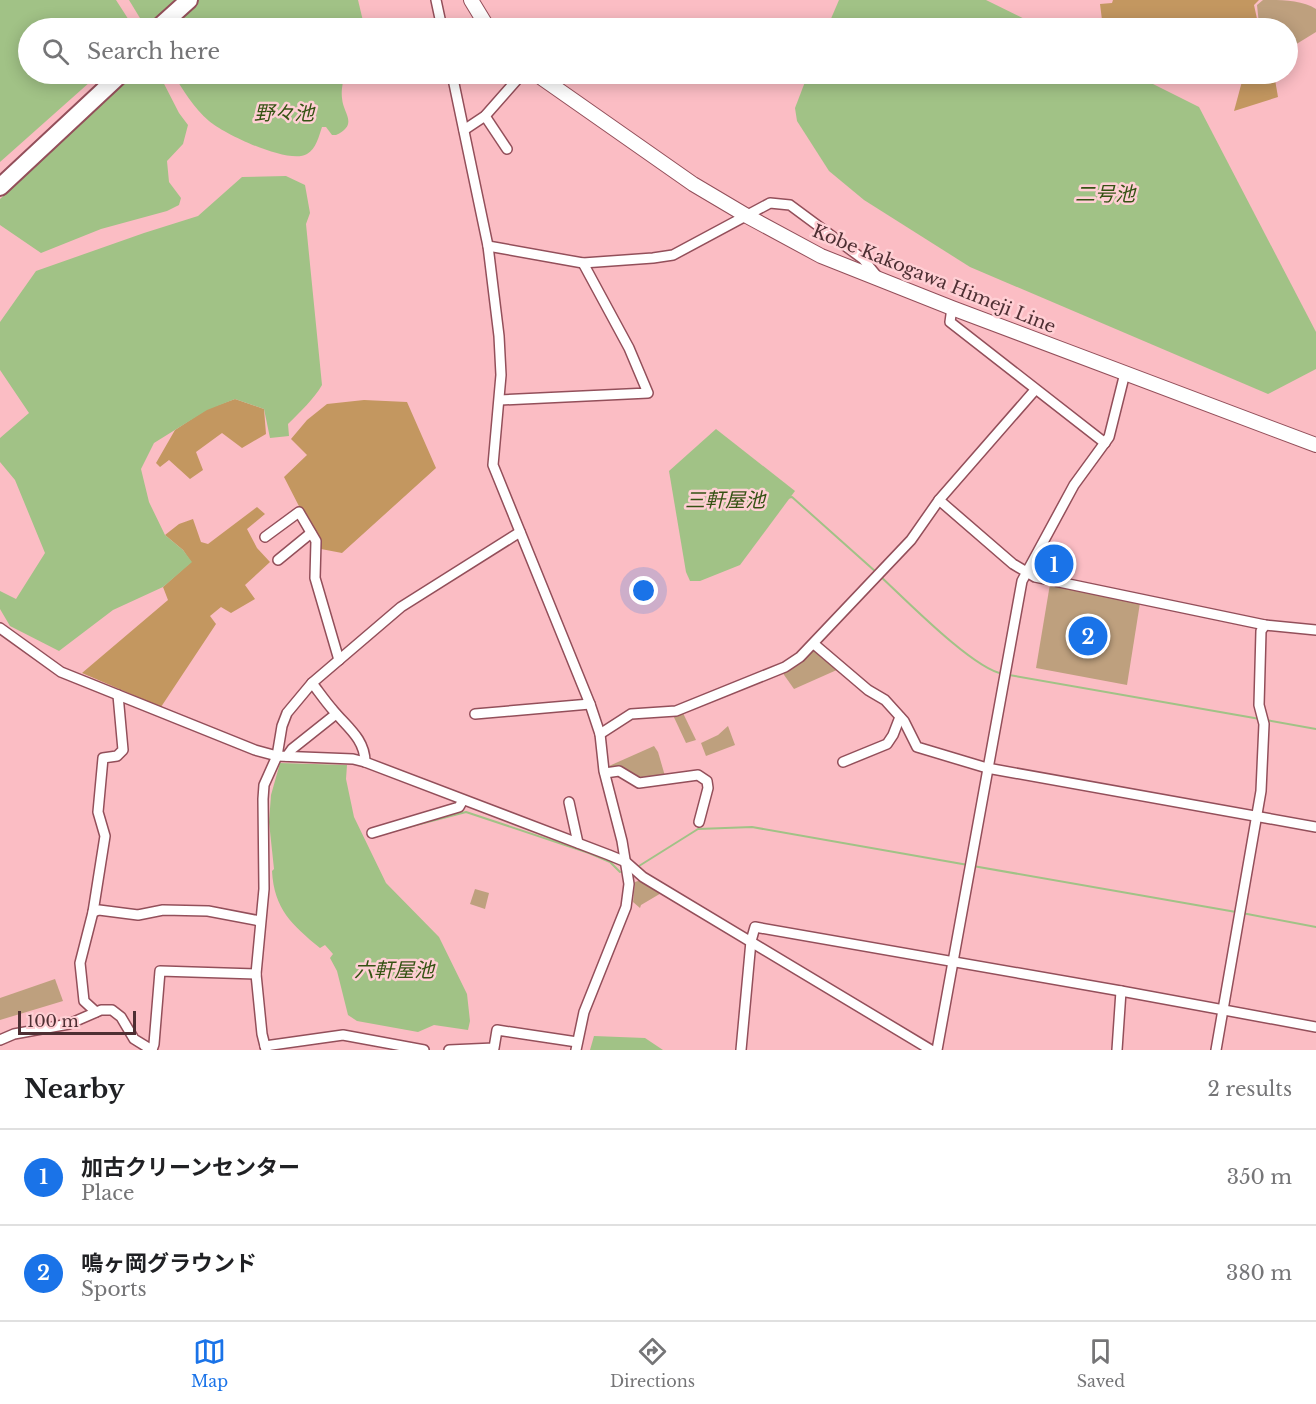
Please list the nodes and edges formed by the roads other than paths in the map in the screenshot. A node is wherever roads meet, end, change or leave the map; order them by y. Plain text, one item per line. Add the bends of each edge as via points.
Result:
1 (189, 0) edge
2 (200, 0) edge
3 (436, 0) edge
4 (471, 0) edge
5 (169, 18) edge
6 (181, 18) edge
7 (440, 18) edge
8 (482, 18) edge
9 (98, 84) edge
10 (110, 84) edge
11 (454, 84) edge
12 (513, 84) edge
13 (550, 84) edge
14 (485, 116) junction
15 (464, 130) junction
16 (507, 149) dead end
17 (0, 174) edge
18 (0, 187) edge
19 (747, 216) junction
20 (488, 246) junction
21 (583, 263) junction
22 (879, 279) junction
23 (952, 308) junction
24 (1125, 373) junction
25 (1035, 390) junction
26 (500, 400) junction
27 (1105, 443) junction
28 (1316, 445) edge
29 (939, 500) junction
30 (520, 532) junction
31 (311, 533) junction
32 (265, 537) dead end
33 (278, 560) dead end
34 (1026, 573) junction
35 (1265, 625) junction
36 (0, 628) edge
37 (1316, 630) edge
38 (814, 644) junction
39 (339, 660) junction
40 (312, 683) junction
41 (118, 695) junction
42 (590, 704) junction
43 (336, 714) junction
44 (475, 714) dead end
45 (900, 717) junction
46 (600, 734) junction
47 (282, 756) junction
48 (365, 762) junction
49 (843, 762) dead end
50 (987, 768) junction
51 (605, 773) junction
52 (463, 800) junction
53 (569, 802) dead end
54 (1257, 817) junction
55 (699, 822) dead end
56 (1316, 827) edge
57 (372, 833) dead end
58 (578, 843) junction
59 (626, 862) junction
60 (93, 912) junction
61 (260, 921) junction
62 (751, 941) junction
63 (954, 961) junction
64 (256, 974) junction
65 (1121, 991) junction
66 (1223, 1011) junction
67 (96, 1012) junction
68 (1316, 1027) edge
69 (1, 1038) edge
70 (576, 1046) edge
71 (265, 1048) edge
72 (8, 1050) edge
73 (152, 1050) edge
74 (424, 1050) edge
75 (449, 1050) edge
76 (741, 1050) edge
77 (931, 1050) edge
78 (937, 1050) edge
79 (1117, 1050) edge
80 (1216, 1050) edge

1 - 5 highway
2 - 6 highway
3 - 7 street
4 - 8 main road
9 - 17 highway
10 - 18 highway
11 - 15 street
12 - 14 street
13 - 19 main road, Kobe Kakogawa Himeji Line via 684,178
14 - 15 street
14 - 16 street
15 - 20 street
19 - 21 street via 673,255
19 - 22 main road, Kobe Kakogawa Himeji Line via 821,256
19 - 22 street via 770,203 790,205 862,259
20 - 21 street
20 - 26 street via 501,356
21 - 26 street via 629,348 648,393
22 - 23 main road, Kobe Kakogawa Himeji Line
23 - 24 main road, Kobe Kakogawa Himeji Line
23 - 25 street via 950,322
24 - 27 street
24 - 28 main road, Kobe Kakogawa Himeji Line
25 - 27 street
25 - 29 street
26 - 30 street via 493,465
27 - 34 street via 1074,485
29 - 34 street
29 - 38 street via 911,540
30 - 39 street via 401,607
30 - 42 street
31 - 32 street via 297,511
31 - 33 street
31 - 39 street via 317,546 315,578
34 - 35 street
34 - 50 street
35 - 37 street
35 - 54 street via 1261,631 1260,705 1264,724
36 - 41 street via 61,672
38 - 45 street via 885,700
38 - 46 street via 785,667 755,681 676,711 631,714
39 - 40 street
40 - 43 street
40 - 47 street via 287,713 282,726
41 - 47 street via 255,750
41 - 60 street via 123,750 117,756 103,758 98,812 105,836
42 - 44 street
42 - 46 street
43 - 47 street
43 - 48 street via 358,739
45 - 49 street via 887,744
45 - 50 street via 917,747
46 - 51 street
47 - 48 street
47 - 61 street via 264,785 264,889
48 - 52 street
50 - 54 street
50 - 63 street
51 - 55 street via 619,771 639,783 698,775 708,784
51 - 59 street
52 - 57 street via 459,807
52 - 58 street
53 - 58 street
54 - 56 street
54 - 66 street
58 - 59 street
59 - 62 street via 643,877
59 - 70 street via 626,907 584,1012
60 - 61 street via 99,909 138,915 163,910 208,911
60 - 67 street via 80,974 84,1000
61 - 64 street
62 - 63 street via 755,927
62 - 76 street
62 - 77 street
63 - 65 street
63 - 78 street
64 - 71 street
64 - 73 street via 160,970
65 - 66 street
65 - 79 street
66 - 68 street
66 - 80 street
67 - 69 street via 69,1024
67 - 73 street via 112,1010 134,1039
69 - 72 street
70 - 75 street via 497,1030 494,1048
71 - 74 street via 344,1035

